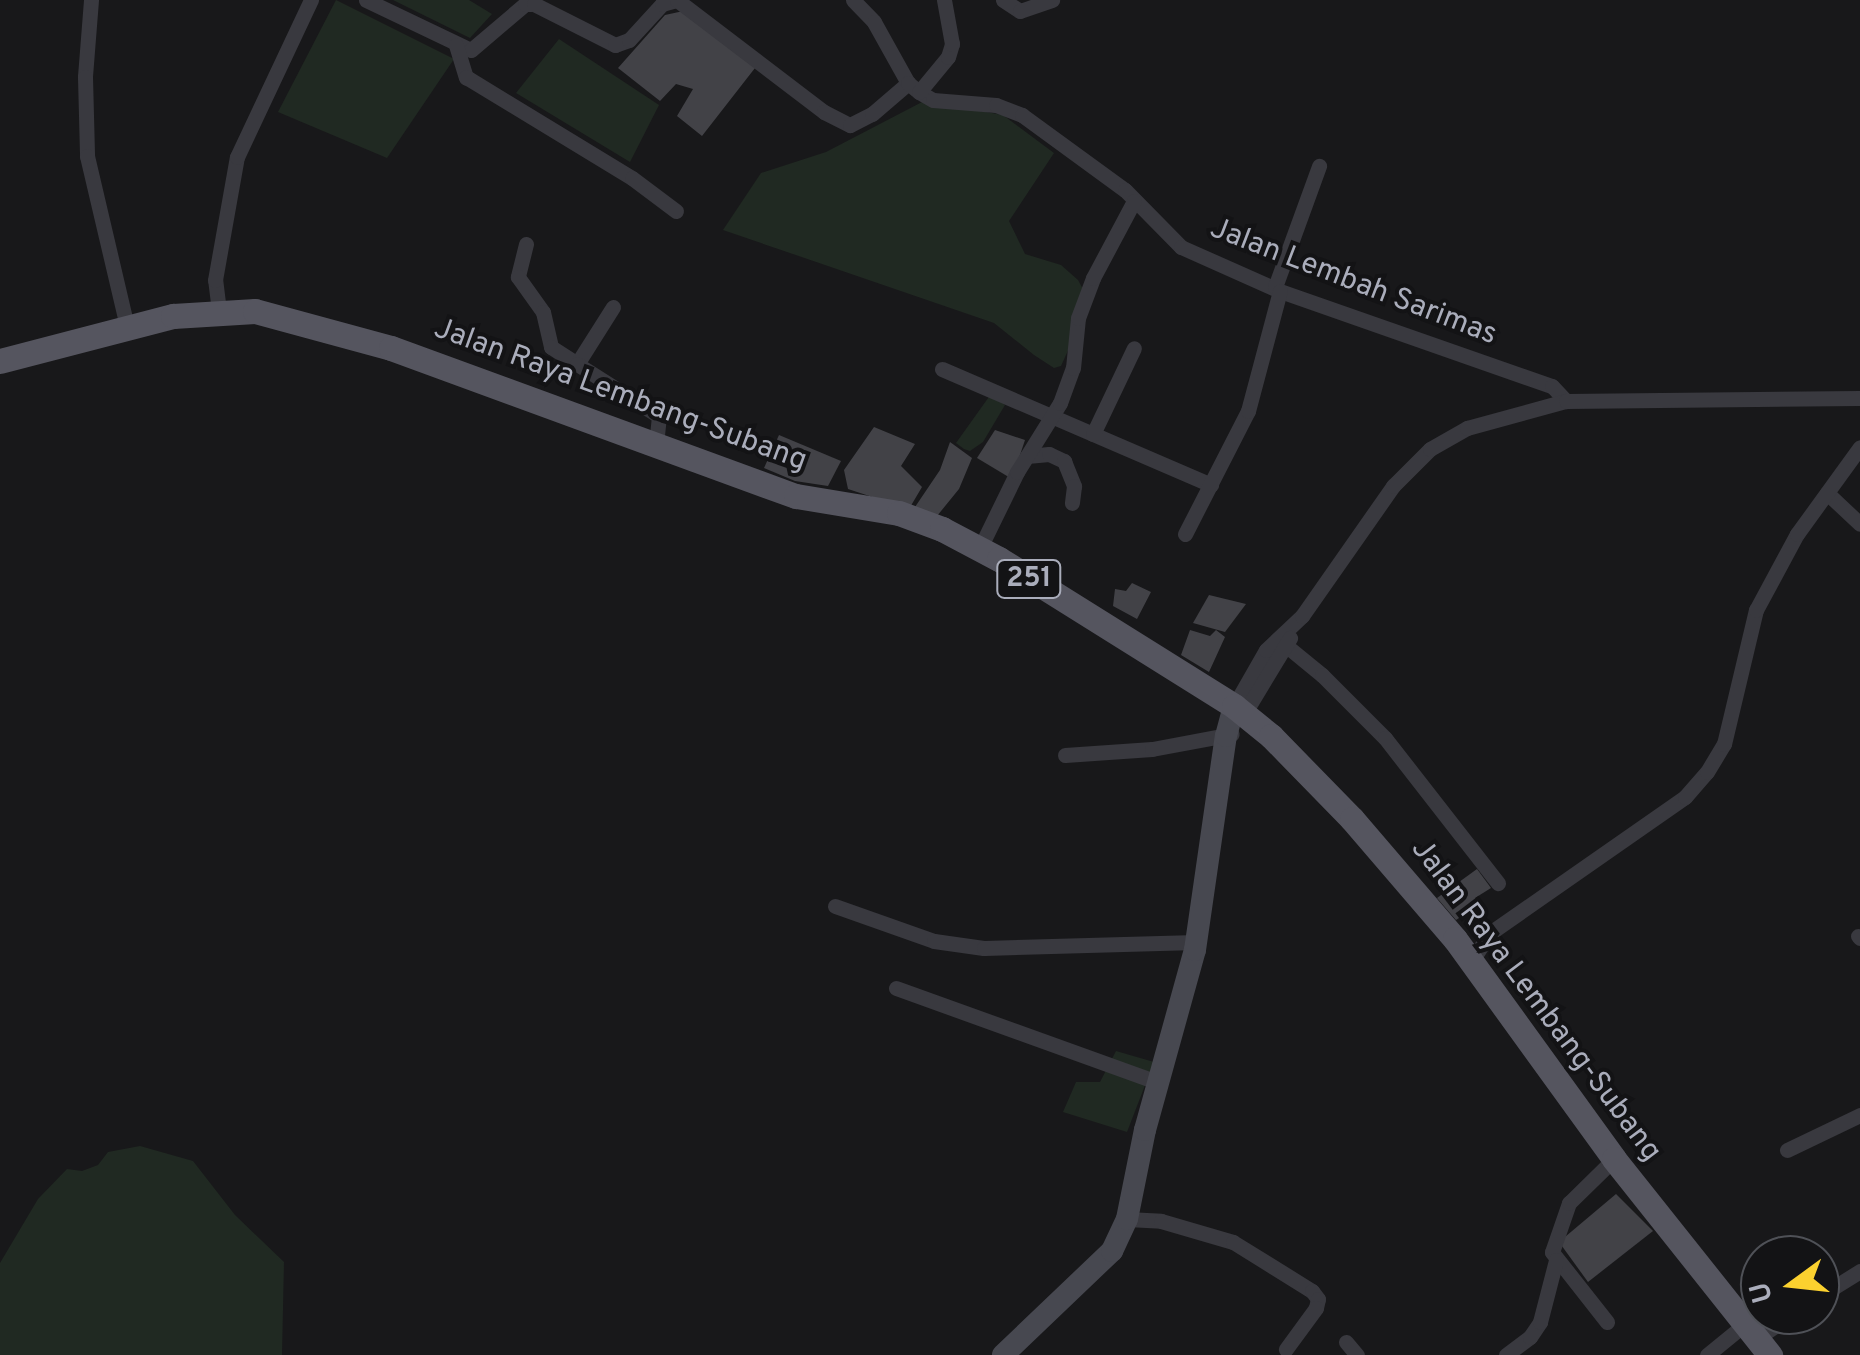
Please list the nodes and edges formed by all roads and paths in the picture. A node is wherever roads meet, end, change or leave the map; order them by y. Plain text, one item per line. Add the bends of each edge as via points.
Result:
1 (91, 0) edge
2 (311, 0) edge
3 (366, 0) edge
4 (853, 0) edge
5 (944, 0) edge
6 (1003, 0) edge
7 (1052, 0) edge
8 (456, 45) junction
9 (914, 88) junction
10 (1320, 166) dead end
11 (1134, 201) junction
12 (676, 211) dead end
13 (526, 244) dead end
14 (1277, 289) junction
15 (613, 307) dead end
16 (219, 311) junction
17 (127, 326) junction
18 (1134, 348) dead end
19 (0, 361) edge
20 (577, 364) junction
21 (942, 369) dead end
22 (1860, 398) edge
23 (1566, 402) junction
24 (1051, 416) junction
25 (1093, 434) junction
26 (656, 446) junction
27 (1860, 447) edge
28 (1027, 456) junction
29 (1211, 485) junction
30 (1826, 493) junction
31 (1072, 503) dead end
32 (1860, 524) edge
33 (1185, 534) dead end
34 (979, 550) junction
35 (1282, 642) junction
36 (1232, 727) junction
37 (1066, 755) dead end
38 (1498, 883) dead end
39 (835, 906) dead end
40 (1490, 933) junction
41 (1455, 939) junction
42 (1196, 942) junction
43 (1471, 962) junction
44 (896, 988) dead end
45 (1157, 1082) junction
46 (1860, 1115) edge
47 (1787, 1150) dead end
48 (1614, 1159) junction
49 (1127, 1219) junction
50 (1556, 1260) junction
51 (1607, 1322) dead end
52 (1757, 1340) edge
53 (1346, 1342) dead end
54 (1286, 1349) dead end
55 (1004, 1355) edge
56 (1358, 1355) edge
57 (1506, 1355) edge
58 (1707, 1355) edge

1 - 17 street via 84,77 87,156
2 - 16 street via 237,158 215,280
3 - 8 street
4 - 9 street
5 - 9 street via 948,57
6 - 7 street via 1020,10
8 - 9 street via 476,49 517,8 534,4 605,42 622,44 662,4 677,0 842,124 858,122
8 - 12 street via 466,77
9 - 11 street, Jalan Lembah Sarimas via 933,100 996,105 1022,115
10 - 14 street
11 - 14 street, Jalan Lembah Sarimas via 1180,247
11 - 24 street via 1093,278 1073,334 1073,368
13 - 20 street via 518,277 543,312 552,348
14 - 23 street, Jalan Lembah Sarimas via 1552,386
14 - 29 street via 1248,411
15 - 20 street
16 - 17 main road, Jalan Raya Lembang-Subang / 251
16 - 26 main road, Jalan Raya Lembang-Subang / 251 via 255,311 390,348
17 - 19 main road, Jalan Raya Lembang-Subang / 251
18 - 25 street
20 - 26 street via 659,416
21 - 24 street
22 - 23 street
23 - 35 street via 1467,428 1430,450 1393,486
24 - 25 street
24 - 28 street
25 - 29 street
26 - 34 main road, Jalan Raya Lembang-Subang / 251 via 796,496 899,513
27 - 30 street
28 - 31 street via 1064,461 1074,486
28 - 34 street
29 - 33 street
30 - 32 street
30 - 40 street via 1756,610 1724,744 1707,772 1684,797
34 - 36 main road, Jalan Raya Lembang-Subang / 251
35 - 36 street via 1266,650
35 - 38 street via 1385,738
36 - 37 street via 1152,749
36 - 41 main road, Jalan Raya Lembang-Subang / 251 via 1352,818
36 - 42 street
39 - 42 street via 934,941 984,948
40 - 41 street
40 - 43 street
41 - 43 main road, Jalan Raya Lembang-Subang / 251
42 - 45 street
43 - 48 main road, Jalan Raya Lembang-Subang / 251
44 - 45 street
45 - 49 street
46 - 47 street
48 - 50 street via 1570,1203 1553,1242
48 - 52 main road, Jalan Raya Lembang-Subang / 251
49 - 54 street via 1161,1221 1233,1242 1312,1291 1316,1308
49 - 55 street via 1112,1250
50 - 51 street
50 - 57 street via 1540,1322
52 - 58 street
53 - 56 street

